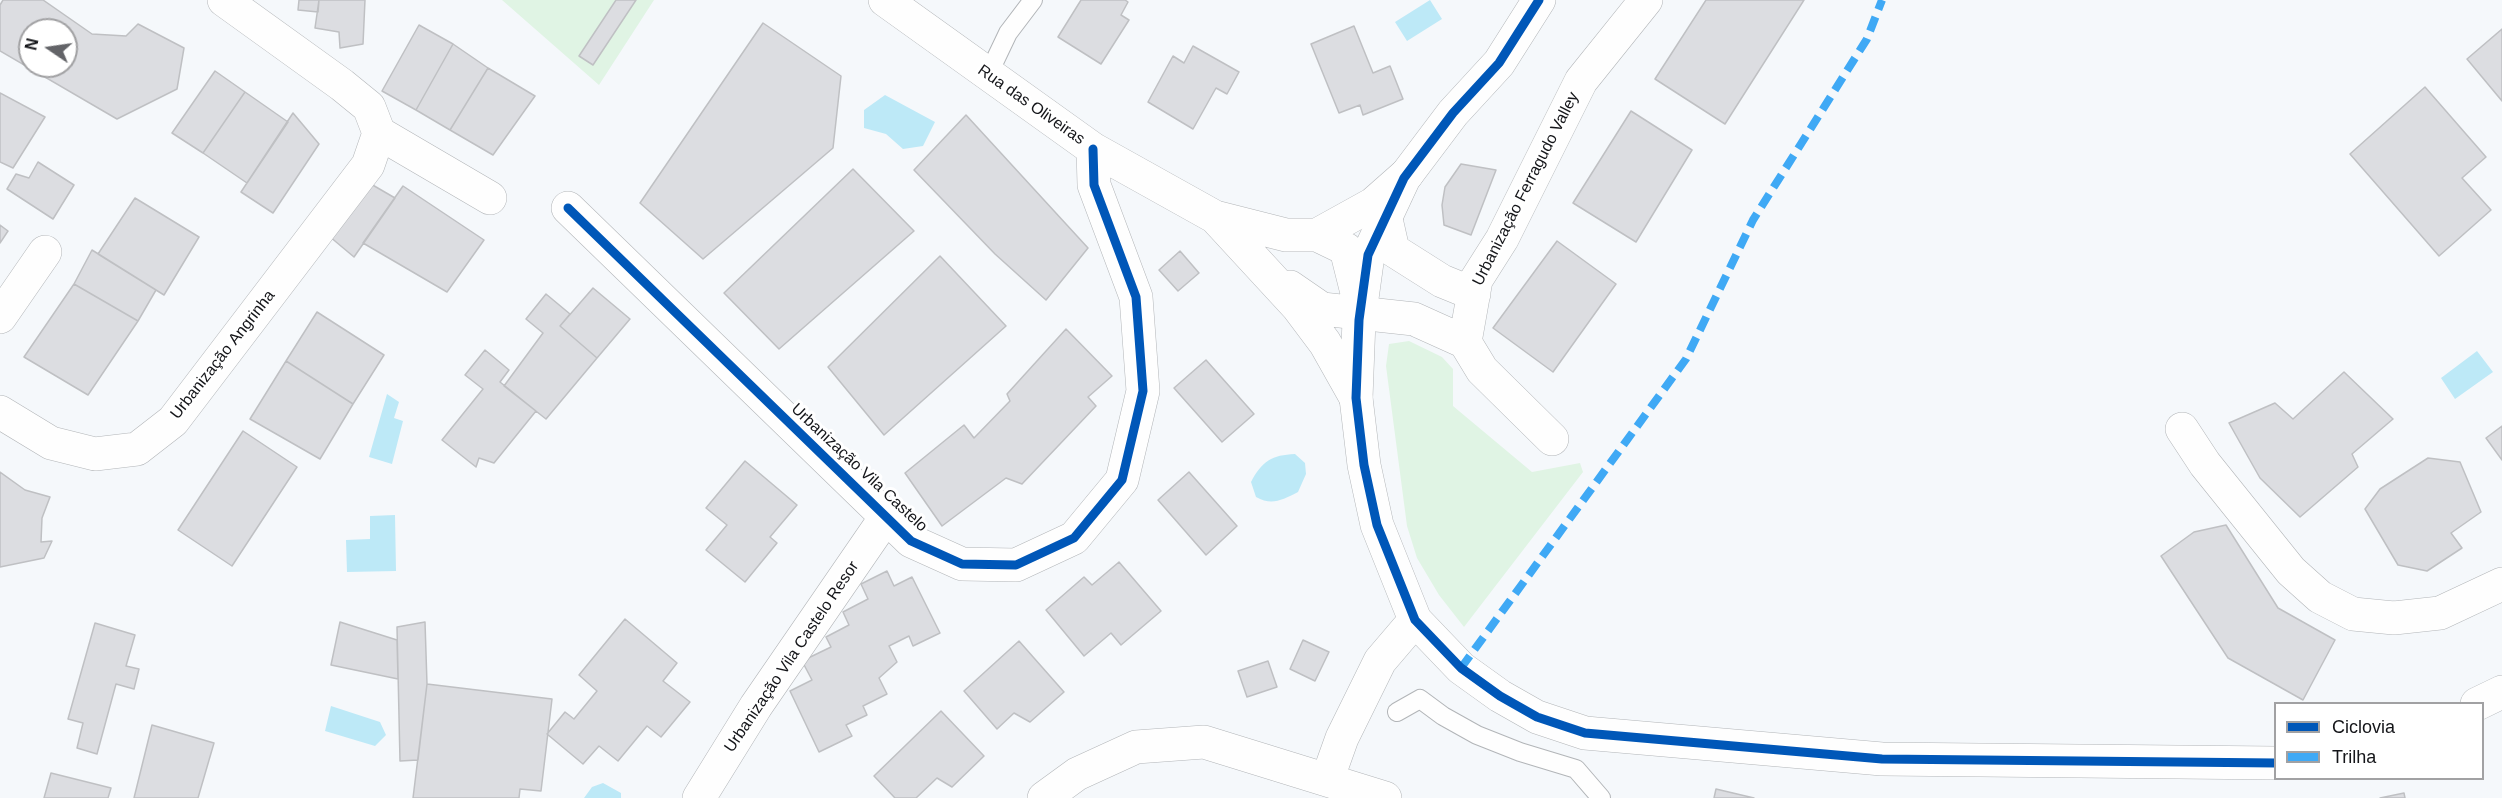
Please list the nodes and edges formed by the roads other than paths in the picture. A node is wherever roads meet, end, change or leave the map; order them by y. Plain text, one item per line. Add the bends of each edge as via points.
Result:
1 (224, 0) edge
2 (885, 0) edge
3 (1016, 0) edge
4 (1033, 0) edge
5 (1539, 0) edge
6 (1646, 0) edge
7 (1008, 33) junction
8 (988, 75) junction
9 (379, 133) junction
10 (1093, 149) junction
11 (1409, 173) junction
12 (490, 198) dead end
13 (568, 208) dead end
14 (1215, 217) junction
15 (1386, 219) junction
16 (1317, 235) junction
17 (45, 252) dead end
18 (1260, 264) junction
19 (1474, 294) junction
20 (1360, 310) junction
21 (0, 317) edge
22 (1466, 342) junction
23 (1356, 398) junction
24 (0, 412) edge
25 (2181, 429) dead end
26 (1552, 439) dead end
27 (886, 517) junction
28 (2502, 584) edge
29 (1415, 620) junction
30 (2502, 692) edge
31 (2481, 702) edge
32 (1397, 712) dead end
33 (2274, 763) edge
34 (1327, 780) junction
35 (699, 798) edge
36 (1044, 798) edge
37 (1385, 798) edge
38 (1601, 798) edge

1 - 9 street via 369,107
2 - 8 street, Rua das Oliveiras
3 - 7 lane
4 - 7 lane
5 - 11 street via 1499,63 1453,113
6 - 19 street, Urbanização Ferragudo Valley via 1581,81 1507,229 1476,280
7 - 8 lane
8 - 10 street, Rua das Oliveiras
9 - 12 street
9 - 24 street, Urbanização Angrinha via 368,165 174,421 137,449 95,454 51,443
10 - 14 street, Rua das Oliveiras
10 - 27 street, Urbanização Vila Castelo via 1094,185 1136,297 1143,391 1122,480 1074,538 1016,565 962,564 911,541
11 - 15 street
11 - 16 street via 1373,204
13 - 27 street, Urbanização Vila Castelo
14 - 16 street via 1286,235
14 - 18 street
15 - 19 street via 1393,250 1442,281
15 - 20 street via 1368,255
16 - 20 street via 1346,249
17 - 21 street
18 - 20 street via 1322,309
18 - 23 street via 1325,343
19 - 22 street, Urbanização Ferragudo Valley
20 - 22 street via 1414,319
20 - 23 street
22 - 26 street via 1482,370
23 - 29 street via 1364,465 1377,525
25 - 28 street via 2291,571 2320,597 2353,614 2394,618 2439,613
27 - 35 street, Urbanização Vila Castelo Resor via 756,706
29 - 33 street via 1461,668 1500,696 1537,717 1586,733 1882,759
29 - 34 street via 1380,661 1342,738
30 - 31 street
32 - 38 lane via 1420,699 1477,735 1576,769
34 - 36 street via 1204,742 1136,747 1077,774
34 - 37 street

